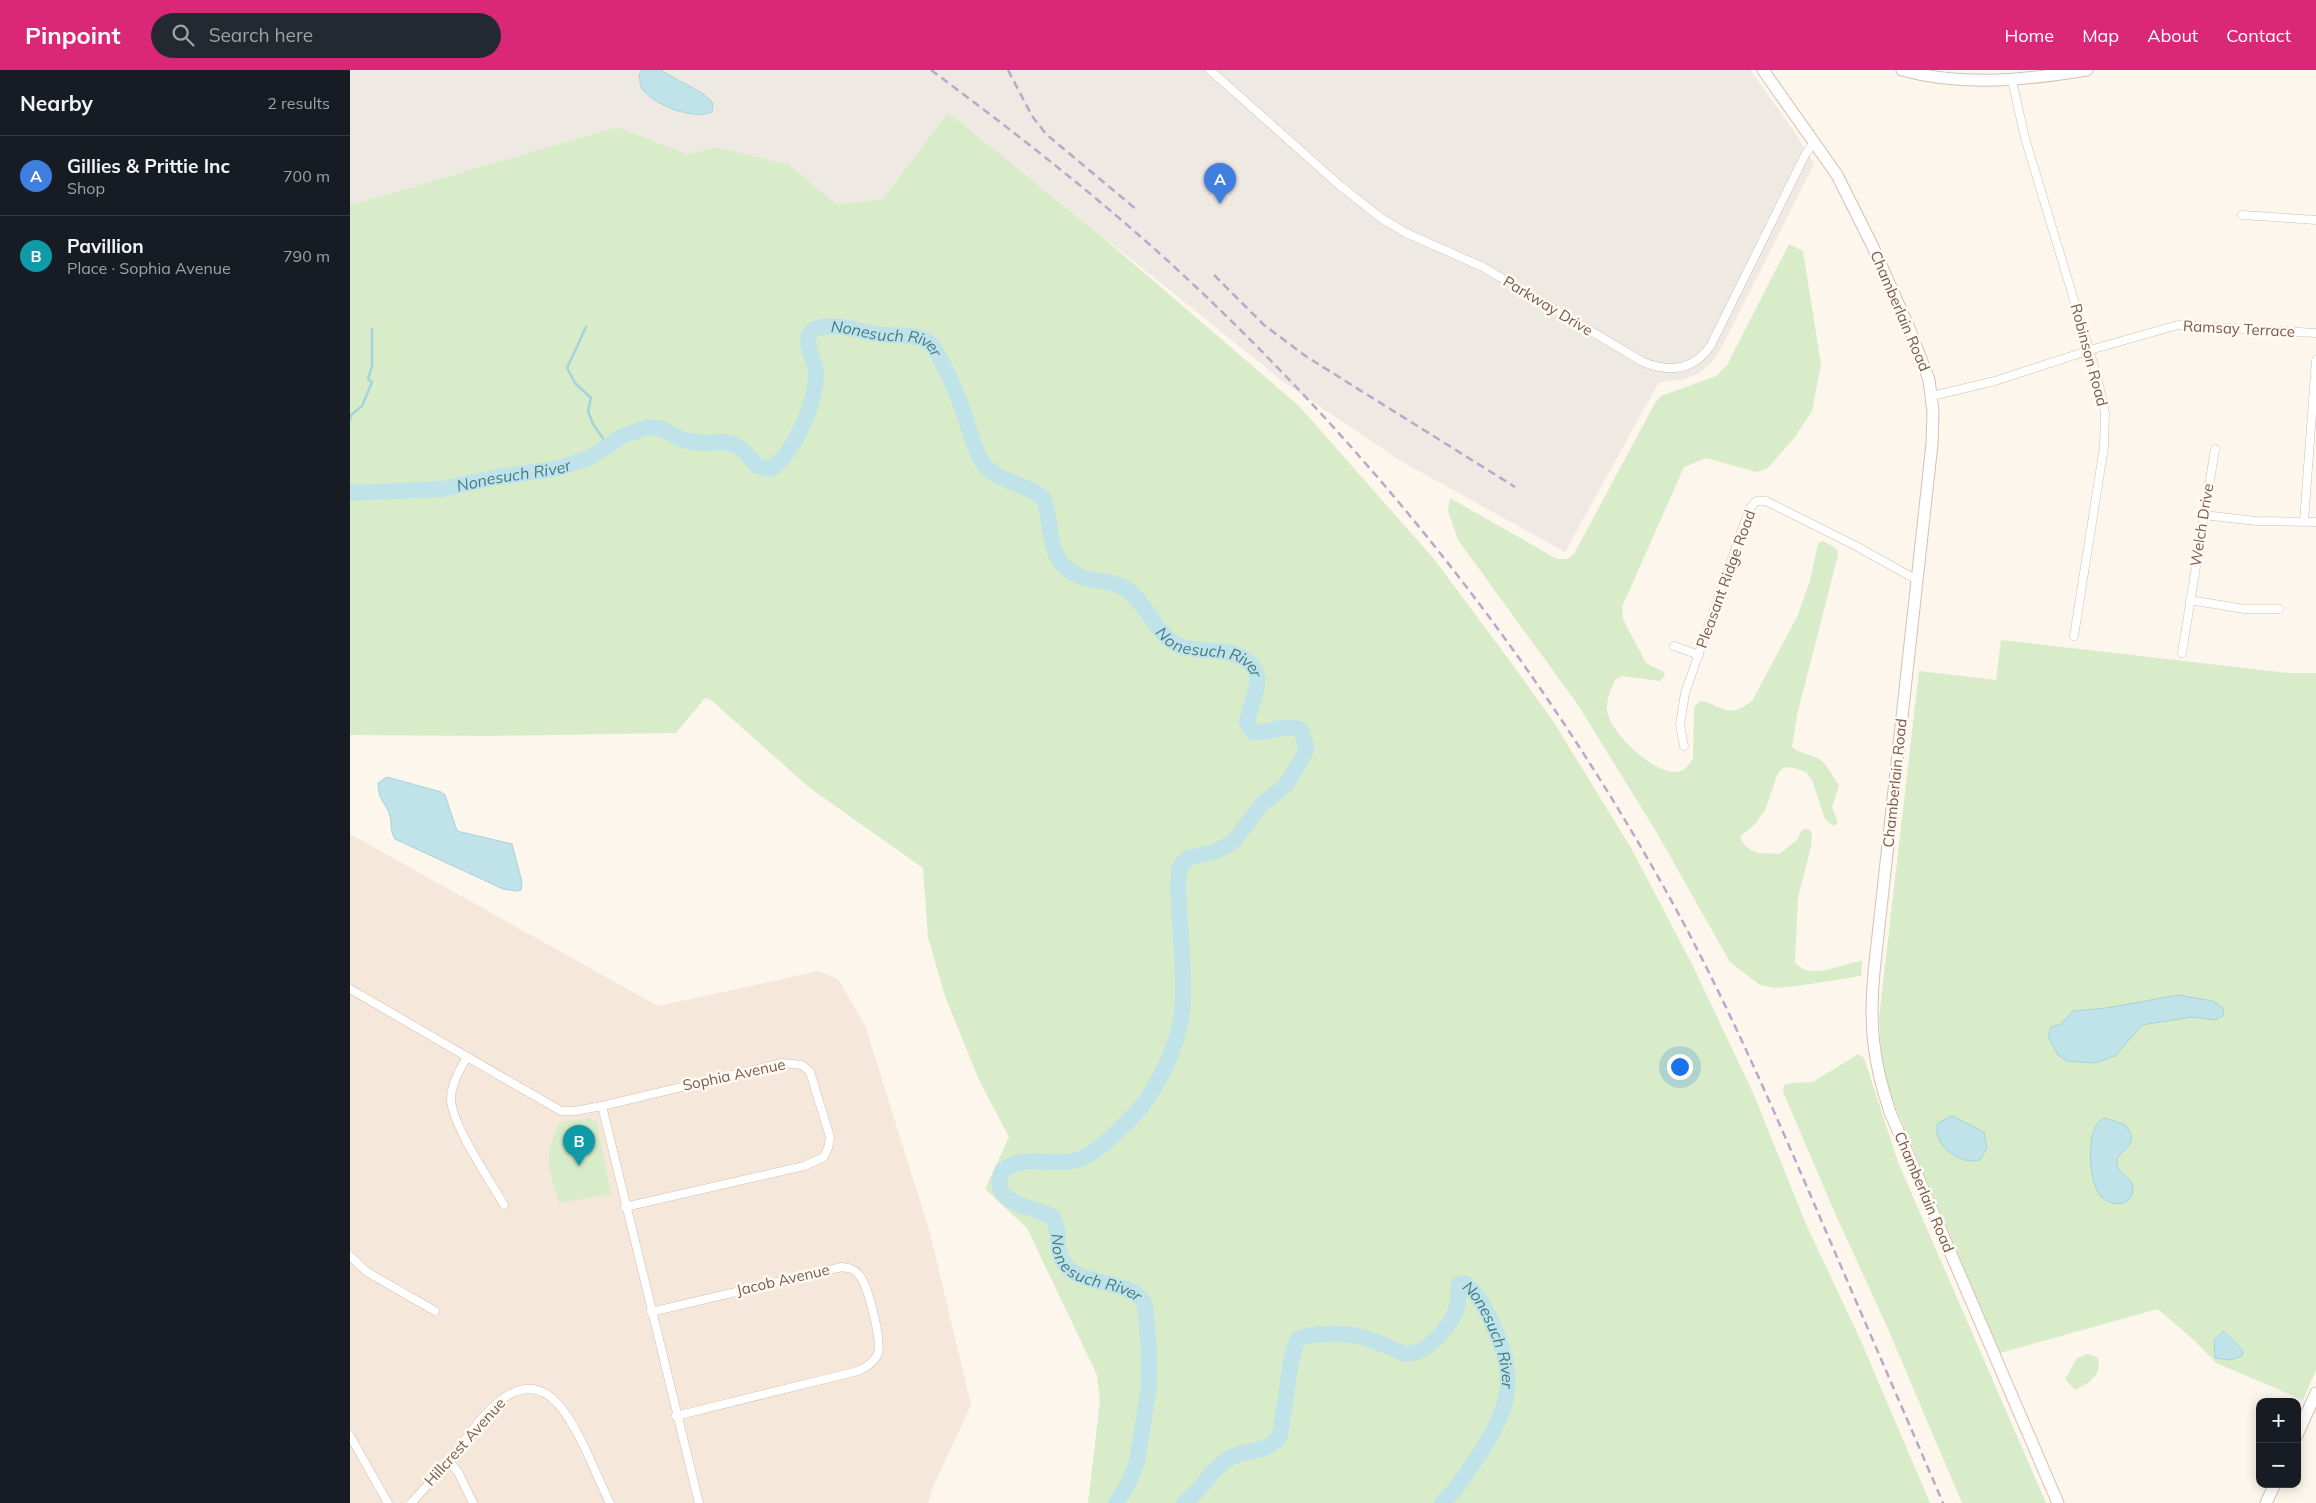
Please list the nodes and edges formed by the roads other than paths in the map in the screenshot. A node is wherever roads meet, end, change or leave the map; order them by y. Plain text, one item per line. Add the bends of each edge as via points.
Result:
1 (1210, 70) edge
2 (1763, 70) edge
3 (1902, 70) edge
4 (2087, 70) edge
5 (2012, 80) junction
6 (1814, 142) junction
7 (2242, 215) dead end
8 (2316, 220) edge
9 (2316, 333) edge
10 (2090, 350) junction
11 (2316, 360) edge
12 (1932, 396) junction
13 (2215, 449) dead end
14 (2203, 515) junction
15 (2304, 521) junction
16 (2316, 522) edge
17 (1917, 580) junction
18 (2190, 600) junction
19 (2279, 608) dead end
20 (2074, 636) dead end
21 (1674, 646) dead end
22 (2182, 653) dead end
23 (1699, 655) junction
24 (1684, 746) dead end
25 (350, 989) edge
26 (467, 1057) junction
27 (602, 1106) junction
28 (504, 1205) dead end
29 (625, 1207) junction
30 (350, 1257) edge
31 (435, 1311) dead end
32 (651, 1312) junction
33 (2316, 1393) edge
34 (676, 1416) junction
35 (2301, 1425) edge
36 (350, 1436) edge
37 (449, 1461) junction
38 (2273, 1488) edge
39 (388, 1503) edge
40 (411, 1503) edge
41 (473, 1503) edge
42 (610, 1503) edge
43 (699, 1503) edge
44 (2058, 1503) edge
45 (2266, 1503) edge

1 - 6 street, Parkway Drive via 1381,218 1406,233 1483,267 1635,358 1668,370 1694,363 1712,345
2 - 6 street, Chamberlain Road
3 - 5 street via 1944,78
4 - 5 street
5 - 10 street, Robinson Road via 2025,138
6 - 12 street, Chamberlain Road via 1872,245 1919,352
7 - 8 street
9 - 10 street, Ramsay Terrace via 2186,324
10 - 12 street, Ramsay Terrace via 1995,381
10 - 20 street, Robinson Road via 2102,394 2105,430
11 - 15 street
12 - 17 street, Chamberlain Road via 1933,429
13 - 14 street, Welch Drive
14 - 15 street via 2265,522
14 - 18 street, Welch Drive
15 - 16 street
17 - 23 street, Pleasant Ridge Road via 1766,501 1756,500 1749,510
17 - 44 street, Chamberlain Road via 1873,984 1872,1041 1890,1112
18 - 19 street via 2244,609
18 - 22 street, Welch Drive
21 - 23 street
23 - 24 street, Pleasant Ridge Road via 1681,709
25 - 26 street, Sophia Avenue
26 - 27 street, Sophia Avenue via 554,1109 569,1112
26 - 28 street via 453,1086 452,1109 458,1126
27 - 29 street
27 - 29 street, Sophia Avenue via 774,1064 797,1063 806,1067 814,1079 830,1137 824,1157 814,1163
29 - 32 street
30 - 31 street via 367,1272
32 - 34 street
32 - 34 street, Jacob Avenue via 848,1268 856,1271 862,1279 878,1339 876,1357 858,1371
33 - 35 street
34 - 43 street
36 - 39 street
37 - 40 street, Hillcrest Avenue
37 - 41 street
37 - 42 street, Hillcrest Avenue via 498,1401 517,1390 534,1390 560,1406
38 - 45 street

